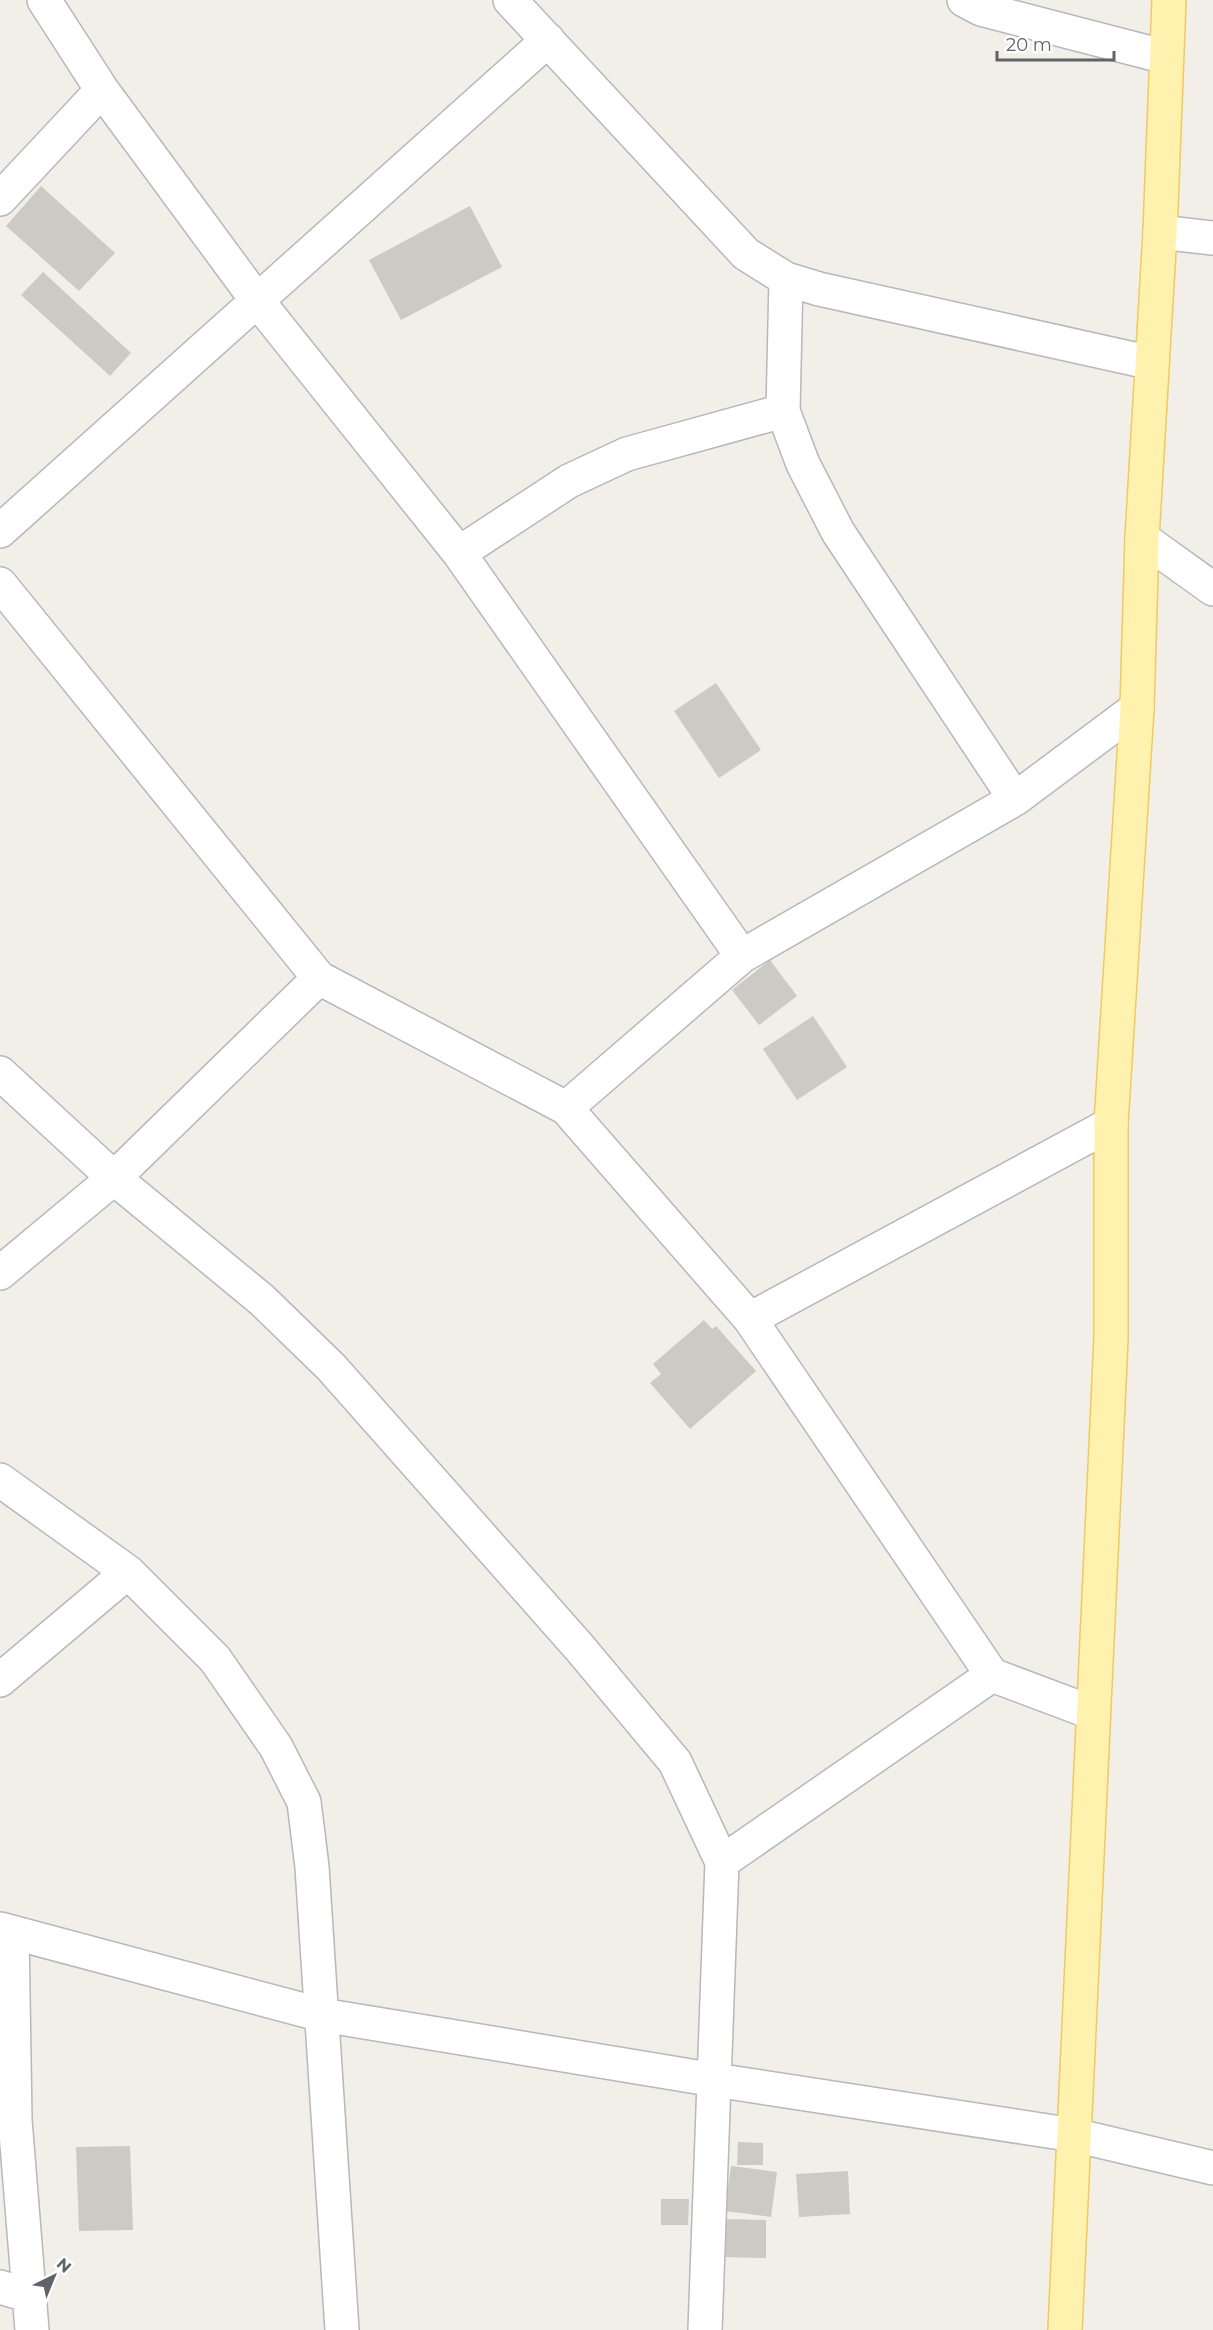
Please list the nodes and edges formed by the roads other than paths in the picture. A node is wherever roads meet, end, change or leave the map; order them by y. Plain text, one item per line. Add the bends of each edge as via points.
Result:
1 (44, 0) edge
2 (510, 0) edge
3 (964, 0) edge
4 (1169, 0) edge
5 (548, 40) junction
6 (1166, 57) junction
7 (102, 90) junction
8 (0, 199) edge
9 (1160, 232) junction
10 (1213, 238) edge
11 (786, 279) junction
12 (256, 299) junction
13 (1152, 363) junction
14 (783, 411) junction
15 (0, 531) edge
16 (1142, 538) junction
17 (459, 553) junction
18 (0, 584) edge
19 (1213, 589) edge
20 (1137, 708) junction
21 (1014, 799) junction
22 (742, 956) junction
23 (319, 978) junction
24 (0, 1073) edge
25 (566, 1108) junction
26 (1111, 1124) junction
27 (114, 1178) junction
28 (0, 1273) edge
29 (750, 1319) junction
30 (0, 1480) edge
31 (128, 1572) junction
32 (992, 1675) junction
33 (0, 1680) edge
34 (1093, 1713) junction
35 (722, 1862) junction
36 (6, 1930) edge
37 (322, 2015) junction
38 (715, 2080) junction
39 (1074, 2135) junction
40 (1213, 2168) edge
41 (15, 2291) edge
42 (32, 2330) edge
43 (342, 2330) edge
44 (705, 2330) edge
45 (1065, 2330) edge

1 - 7 street
2 - 5 street
3 - 6 street via 981,9
4 - 6 main road
5 - 11 street via 746,254
5 - 12 street
6 - 9 main road
7 - 8 street
7 - 12 street
9 - 10 street
9 - 13 main road
11 - 13 street
11 - 14 street
12 - 15 street
12 - 17 street
13 - 16 main road
14 - 17 street via 627,454 569,481
14 - 21 street via 803,464 838,532
16 - 19 street
16 - 20 main road
17 - 22 street
18 - 23 street
20 - 21 street
20 - 26 main road
21 - 22 street
22 - 25 street
23 - 25 street
23 - 27 street
24 - 27 street
25 - 29 street
26 - 29 street
26 - 34 main road via 1111,1339
27 - 28 street
27 - 35 street via 262,1300 380,1419 675,1762
29 - 32 street
30 - 31 street
31 - 33 street
31 - 37 street via 215,1659 276,1747 304,1802
32 - 34 street
32 - 35 street
34 - 39 main road
35 - 38 street
36 - 37 street
36 - 41 street via 15,2120
37 - 38 street
37 - 43 street
38 - 39 street
38 - 44 street
39 - 40 street
39 - 45 main road
41 - 42 street

